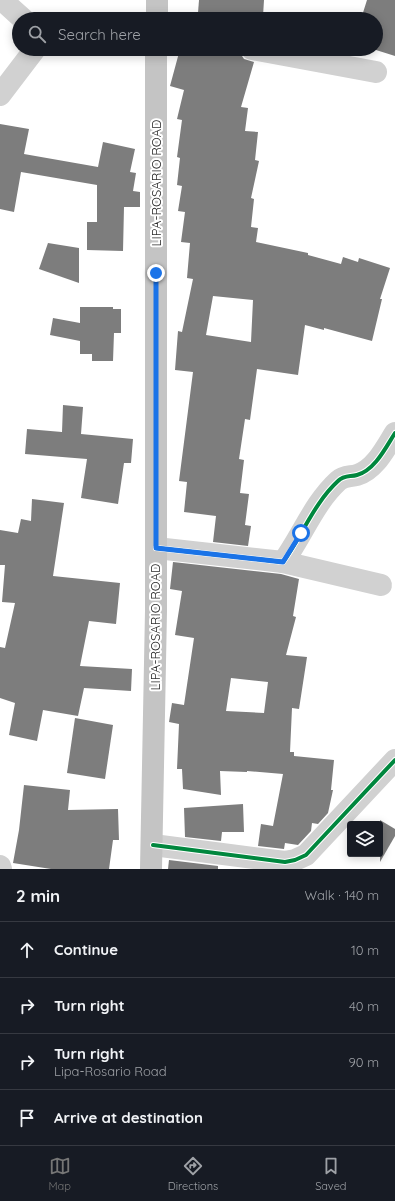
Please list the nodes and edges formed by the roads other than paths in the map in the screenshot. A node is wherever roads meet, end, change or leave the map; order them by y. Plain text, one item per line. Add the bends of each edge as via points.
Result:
1 (2, 0) edge
2 (157, 0) edge
3 (15, 12) edge
4 (157, 12) edge
5 (30, 56) edge
6 (156, 56) edge
7 (284, 56) edge
8 (376, 72) dead end
9 (0, 96) edge
10 (395, 433) edge
11 (156, 548) junction
12 (283, 562) junction
13 (381, 585) dead end
14 (395, 760) edge
15 (153, 844) junction
16 (0, 866) edge
17 (1, 869) edge
18 (151, 869) edge

1 - 3 street
2 - 4 main road
5 - 9 street
6 - 11 main road, LIPA-ROSARIO ROAD
7 - 8 street
10 - 12 street via 375,464 358,475 347,476 337,481 319,504
11 - 12 street
11 - 15 main road, LIPA-ROSARIO ROAD
12 - 13 street
14 - 15 street via 306,855 295,860 285,862
15 - 18 main road, LIPA-ROSARIO ROAD
16 - 17 street

